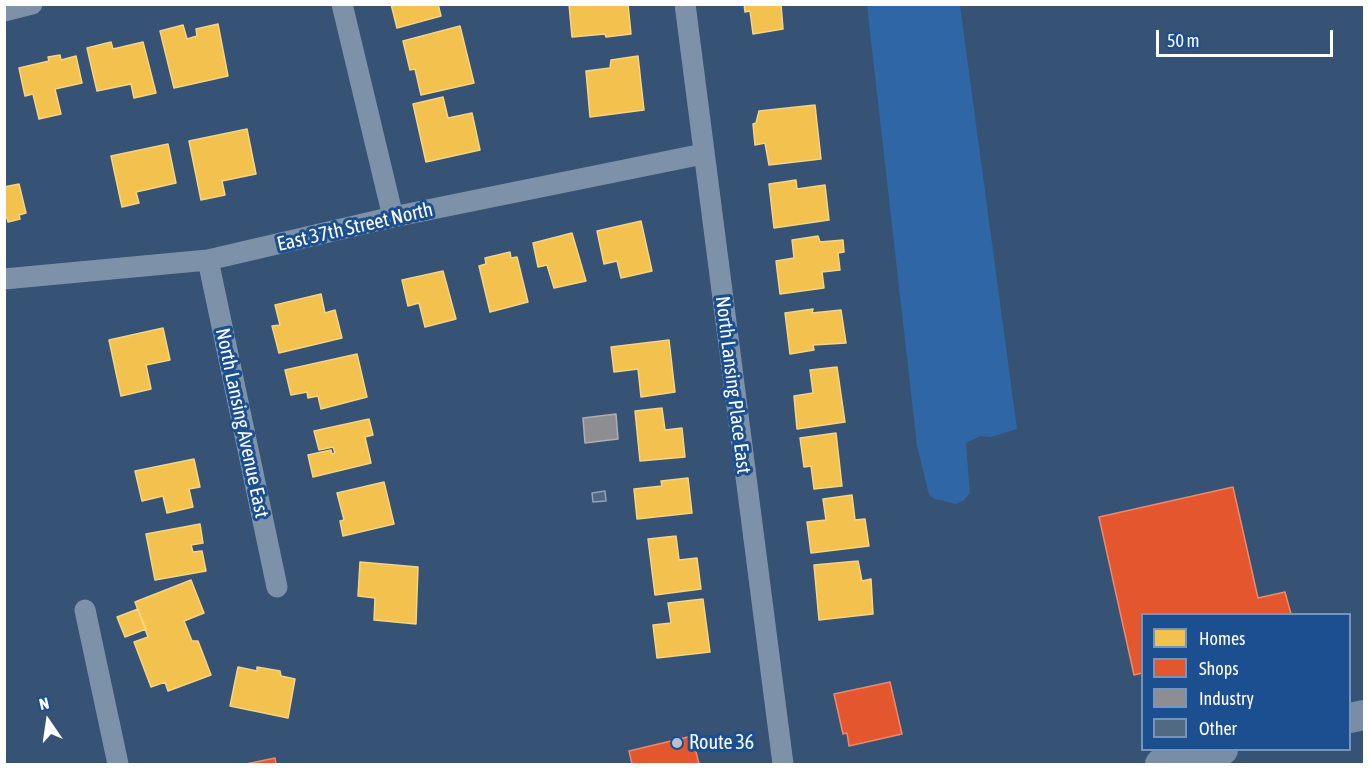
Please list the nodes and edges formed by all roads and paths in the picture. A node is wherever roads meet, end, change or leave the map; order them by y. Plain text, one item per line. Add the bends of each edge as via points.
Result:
1 (32, 4) edge
2 (342, 4) edge
3 (685, 4) edge
4 (4, 11) edge
5 (704, 154) junction
6 (393, 217) junction
7 (208, 260) junction
8 (4, 279) edge
9 (277, 587) dead end
10 (85, 610) dead end
11 (1219, 751) edge
12 (118, 765) edge
13 (783, 765) edge
14 (1160, 765) edge

1 - 4 street
2 - 6 street
3 - 5 street, North Lansing Place East
5 - 6 street, East 37th Street North
5 - 13 street, North Lansing Place East
6 - 7 street, East 37th Street North
7 - 8 street, East 37th Street North
7 - 9 street, North Lansing Avenue East
10 - 12 street
11 - 14 main road

